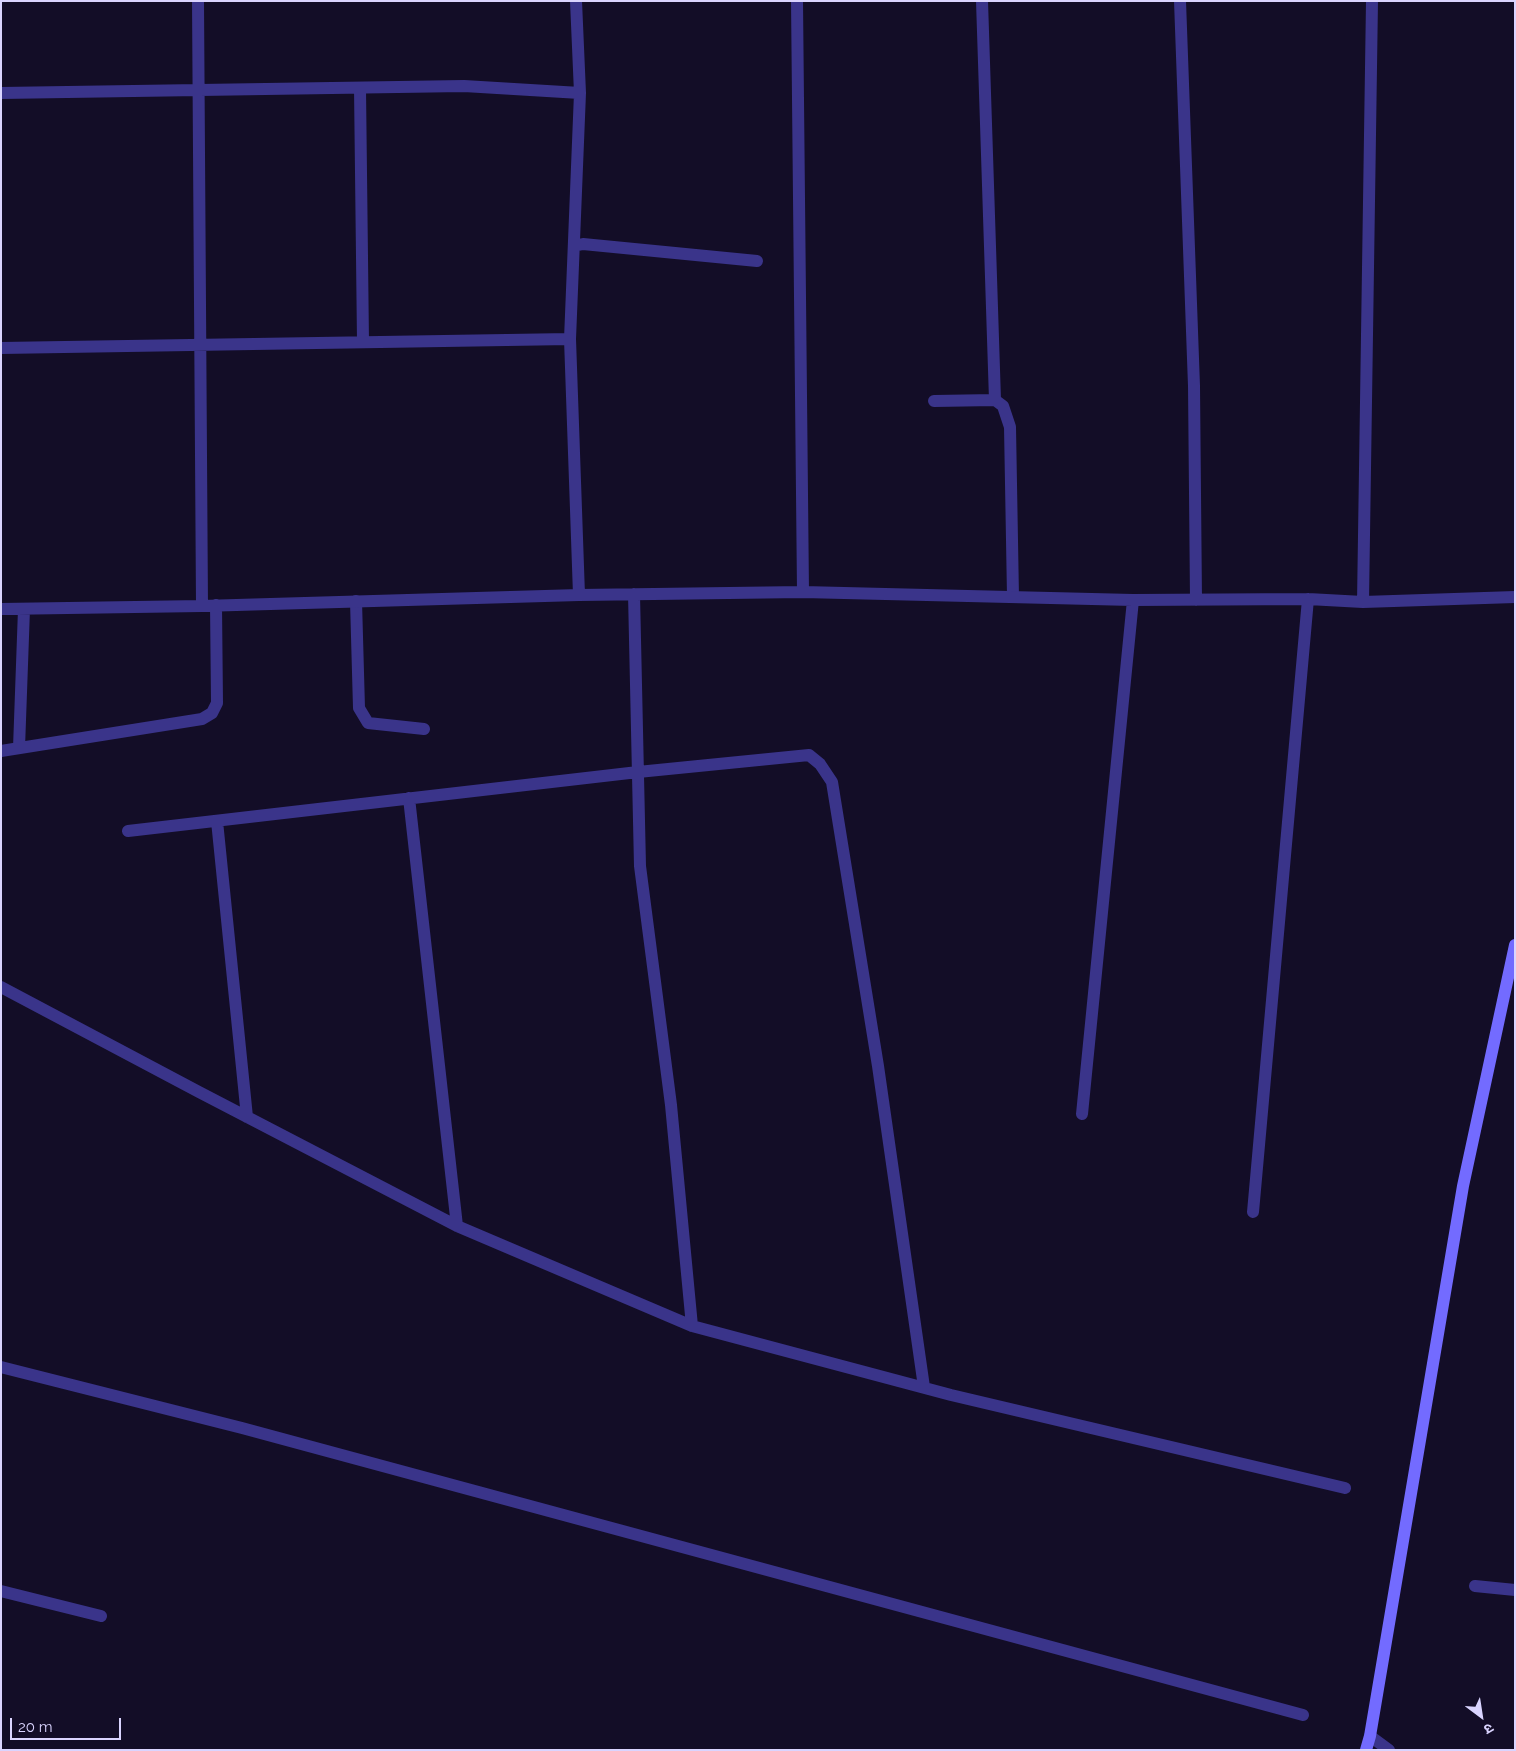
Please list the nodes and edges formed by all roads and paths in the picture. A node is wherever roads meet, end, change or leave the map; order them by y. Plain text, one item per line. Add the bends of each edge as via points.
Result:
1 (198, 1) edge
2 (576, 1) edge
3 (797, 1) edge
4 (982, 1) edge
5 (1180, 1) edge
6 (1372, 1) edge
7 (360, 88) junction
8 (198, 91) junction
9 (1, 93) edge
10 (580, 93) junction
11 (574, 246) junction
12 (757, 261) dead end
13 (570, 339) junction
14 (363, 342) junction
15 (200, 344) junction
16 (1, 348) edge
17 (995, 400) junction
18 (934, 401) dead end
19 (803, 592) junction
20 (634, 594) junction
21 (579, 595) junction
22 (1013, 597) junction
23 (1515, 597) edge
24 (1308, 599) junction
25 (1133, 600) junction
26 (1196, 600) junction
27 (356, 601) junction
28 (1363, 602) junction
29 (216, 605) junction
30 (202, 606) junction
31 (1, 609) edge
32 (24, 609) junction
33 (424, 729) dead end
34 (19, 748) junction
35 (1, 751) edge
36 (638, 772) junction
37 (409, 798) junction
38 (217, 821) junction
39 (128, 832) dead end
40 (1515, 944) edge
41 (1, 987) edge
42 (1082, 1114) dead end
43 (247, 1117) junction
44 (1253, 1212) dead end
45 (457, 1226) junction
46 (692, 1326) junction
47 (1, 1367) edge
48 (924, 1387) junction
49 (1345, 1488) dead end
50 (1475, 1586) dead end
51 (1515, 1590) edge
52 (1, 1591) edge
53 (101, 1616) dead end
54 (1303, 1715) dead end
55 (1370, 1736) junction
56 (1366, 1750) edge
57 (1389, 1750) edge

1 - 8 street
2 - 10 street
3 - 19 street
4 - 17 street
5 - 26 street via 1194,386
6 - 28 street
7 - 8 street
7 - 10 street via 464,86
7 - 14 street
8 - 9 street
8 - 15 street
10 - 11 street
11 - 12 street via 583,244
11 - 13 street
13 - 14 street
13 - 21 street
14 - 15 street
15 - 16 street
15 - 30 street
17 - 18 street
17 - 22 street via 1003,406 1010,427
19 - 20 street
19 - 22 street
20 - 21 street
20 - 36 street
21 - 27 street
22 - 25 street
23 - 28 street
24 - 26 street
24 - 28 street
24 - 44 street
25 - 26 street
25 - 42 street
27 - 29 street
27 - 33 street via 360,708 368,723
29 - 30 street
29 - 34 street via 218,702 212,713 202,719
30 - 32 street
31 - 32 street
32 - 34 street
34 - 35 street
36 - 37 street
36 - 46 street via 640,866 671,1105
36 - 48 street via 808,755 820,764 832,782
37 - 38 street
37 - 45 street
38 - 39 street
38 - 43 street
40 - 55 street via 1463,1186
41 - 43 street
43 - 45 street
45 - 46 street
46 - 48 street
47 - 54 street via 242,1428
48 - 49 street
50 - 51 street
52 - 53 street
55 - 56 street
55 - 57 street

